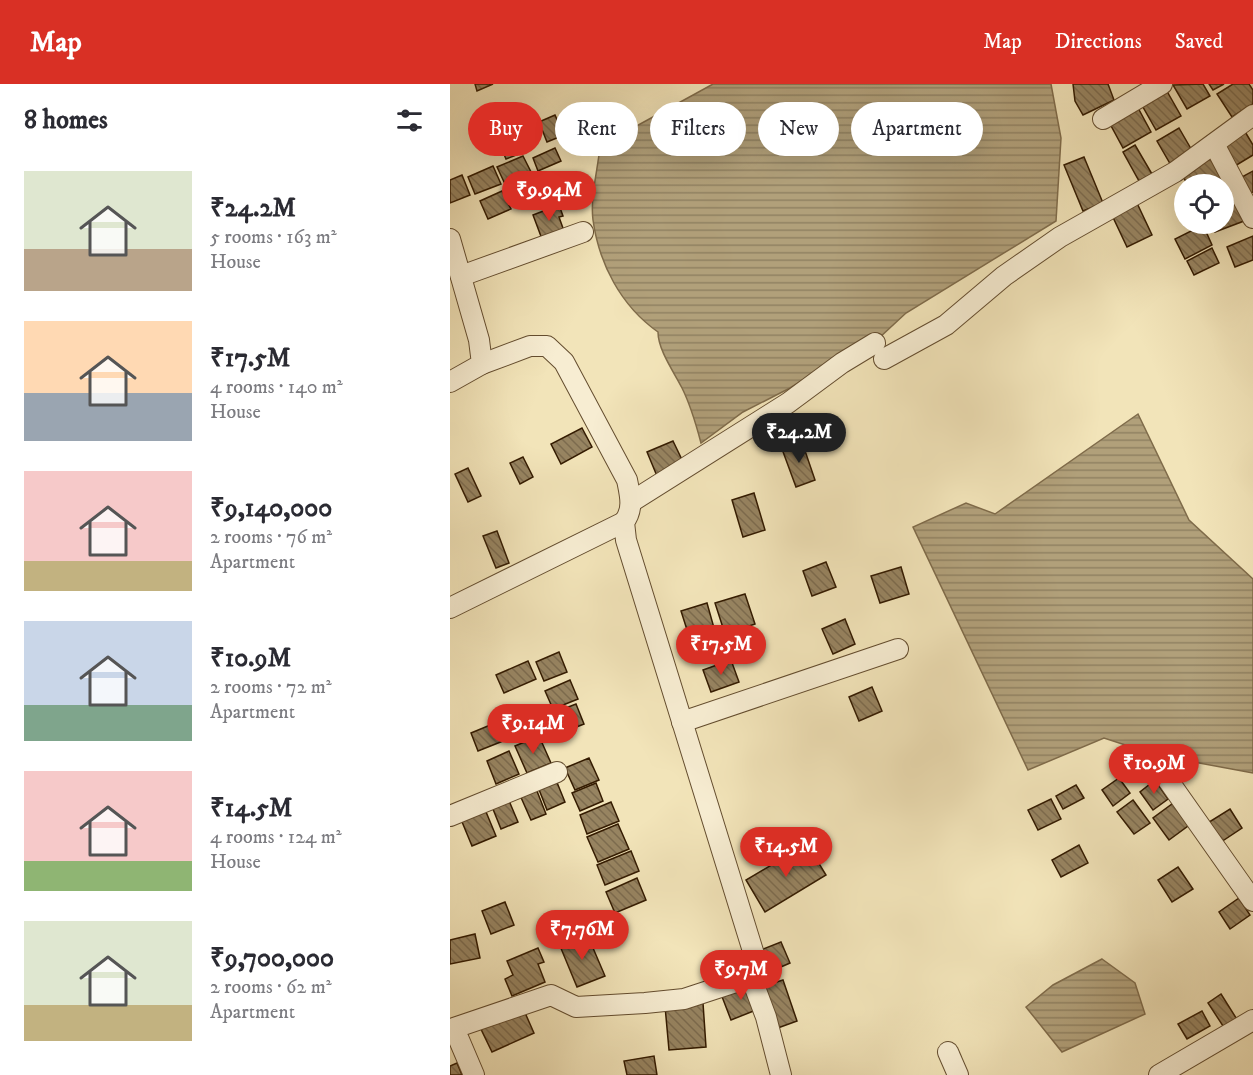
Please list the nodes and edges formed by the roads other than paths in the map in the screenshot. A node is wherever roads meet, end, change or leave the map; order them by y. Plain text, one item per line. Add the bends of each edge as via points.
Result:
1 (1162, 84) edge
2 (1253, 115) edge
3 (1103, 119) dead end
4 (1214, 144) junction
5 (1253, 219) edge
6 (583, 232) dead end
7 (452, 250) edge
8 (461, 276) junction
9 (482, 364) junction
10 (450, 382) edge
11 (631, 502) junction
12 (624, 522) junction
13 (450, 608) edge
14 (898, 649) dead end
15 (682, 722) junction
16 (1158, 766) dead end
17 (556, 772) dead end
18 (450, 816) edge
19 (1253, 901) edge
20 (751, 977) junction
21 (1253, 1020) edge
22 (451, 1023) edge
23 (948, 1052) dead end
24 (474, 1075) edge
25 (781, 1075) edge
26 (958, 1075) edge
27 (1159, 1075) edge

1 - 3 street
2 - 4 street
4 - 5 street
4 - 11 street via 1175,172 1060,237 1004,276 946,325 842,363 788,403
6 - 8 street
7 - 8 street
8 - 9 street
9 - 10 street
9 - 11 street via 530,346 547,346 564,362 627,480
11 - 12 street
12 - 13 street
12 - 15 street via 626,540
14 - 15 street
15 - 20 street via 757,964
16 - 19 street
17 - 18 street
20 - 22 street via 684,999 645,1003 576,1007 551,994
20 - 25 street
21 - 27 street
22 - 24 street
23 - 26 street

